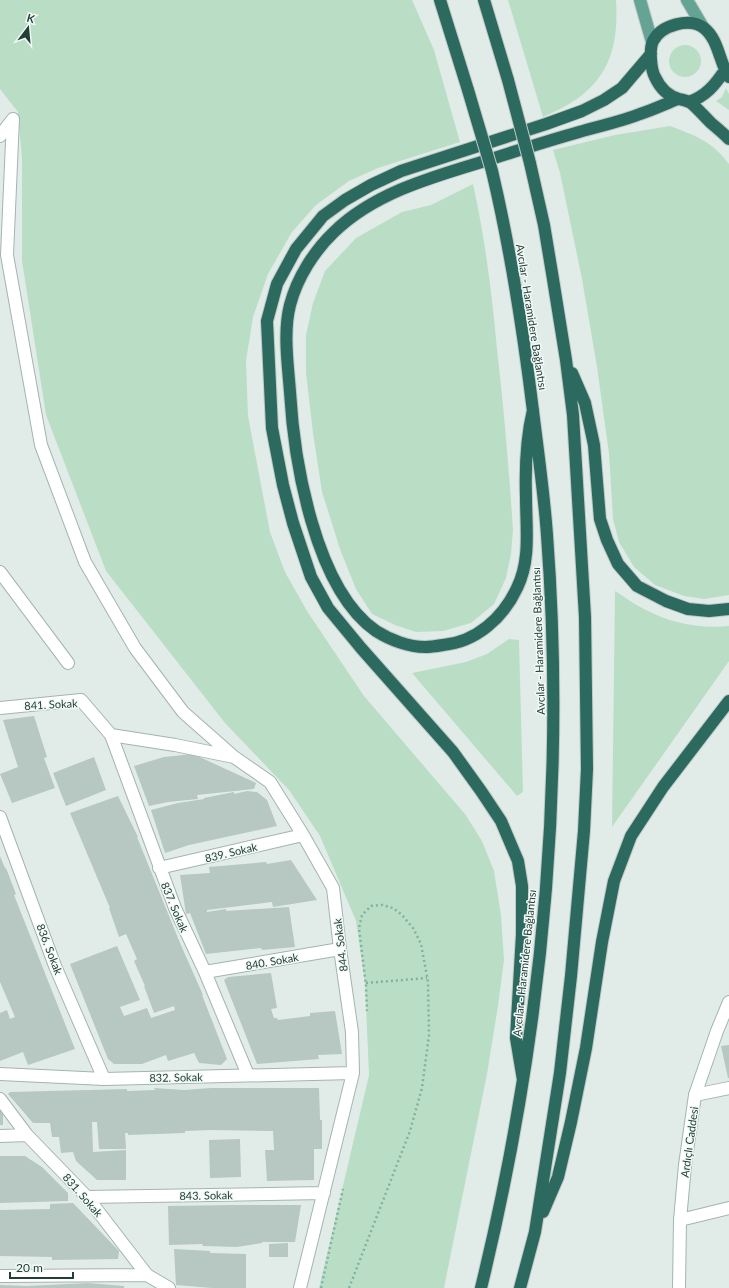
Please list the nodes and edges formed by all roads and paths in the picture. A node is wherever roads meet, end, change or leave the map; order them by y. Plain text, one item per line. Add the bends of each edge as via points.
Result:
1 (440, 0) edge
2 (484, 0) edge
3 (640, 0) edge
4 (687, 0) edge
5 (703, 27) junction
6 (652, 42) junction
7 (651, 54) junction
8 (727, 74) edge
9 (683, 100) junction
10 (0, 136) edge
11 (729, 139) edge
12 (566, 360) junction
13 (533, 410) junction
14 (0, 572) edge
15 (729, 609) edge
16 (68, 663) dead end
17 (729, 701) edge
18 (0, 708) edge
19 (111, 735) junction
20 (234, 757) junction
21 (0, 817) edge
22 (303, 834) junction
23 (159, 868) junction
24 (340, 949) junction
25 (205, 972) junction
26 (427, 978) junction
27 (366, 983) junction
28 (729, 1002) edge
29 (368, 1014) dead end
30 (353, 1073) junction
31 (0, 1074) edge
32 (248, 1075) junction
33 (104, 1079) junction
34 (523, 1080) junction
35 (729, 1088) edge
36 (695, 1095) junction
37 (0, 1099) edge
38 (27, 1135) junction
39 (0, 1136) edge
40 (345, 1184) dead end
41 (324, 1193) junction
42 (88, 1197) junction
43 (729, 1208) edge
44 (680, 1220) junction
45 (535, 1232) junction
46 (147, 1275) junction
47 (0, 1276) edge
48 (168, 1288) edge
49 (300, 1288) edge
50 (321, 1288) edge
51 (349, 1288) edge
52 (481, 1288) edge
53 (520, 1288) edge
54 (679, 1288) edge

1 - 13 highway, Avcılar - Haramidere Bağlantısı, bridge via 492,171 513,271
2 - 12 highway, bridge via 530,163 545,232
3 - 6 main road
4 - 5 main road
5 - 6 highway via 681,23 670,26
5 - 8 highway via 711,36
6 - 7 highway
7 - 9 highway via 654,76 666,93
7 - 34 highway via 622,88 582,111 401,171 345,200 323,216 296,249 277,284 267,321 272,428 283,485 311,578 328,608 453,752 501,821 518,861 522,886 522,934 516,1038
8 - 9 highway via 700,98
9 - 11 highway
9 - 13 highway via 423,180 358,212 316,251 301,277 290,306 286,341 299,470 312,521 336,584 356,612 376,630 399,642 423,647 451,644 474,636 492,624 508,605 526,562 526,460 528,431
10 - 20 street via 13,119 7,255 41,445 85,562 135,648 183,712
12 - 15 highway via 585,403 594,445 600,519 618,564 637,586 666,602 688,609
12 - 45 highway via 573,415 583,567 587,769 570,991
13 - 34 highway, Avcılar - Haramidere Bağlantısı via 544,498 550,584 554,692 553,784 539,966
14 - 16 street
17 - 45 highway via 663,787 631,836 614,881 571,1122 558,1177
18 - 19 street, 841. Sokak via 81,700
19 - 20 street, 844. Sokak
19 - 23 street, 837. Sokak
20 - 22 street, 844. Sokak via 270,782
21 - 33 street, 836. Sokak via 56,966
22 - 23 street, 839. Sokak
22 - 24 street, 844. Sokak via 333,888
23 - 25 street, 837. Sokak
24 - 25 street, 840. Sokak
24 - 30 street, 844. Sokak via 352,1032
25 - 32 street, 837. Sokak
26 - 27 path
26 - 27 path via 421,944 413,928 393,908 382,905 371,906 362,915 359,928
26 - 51 path via 429,1035 422,1088 410,1131
27 - 29 path
28 - 36 street, Ardıçlı Caddesi
30 - 32 street, 832. Sokak
30 - 41 street, 844. Sokak
31 - 33 street, 832. Sokak
32 - 33 street, 832. Sokak
34 - 52 highway, Avcılar - Haramidere Bağlantısı via 507,1174
35 - 36 street
36 - 44 street, Ardıçlı Caddesi
37 - 38 street, 831. Sokak
38 - 39 street
38 - 42 street, 831. Sokak
40 - 50 path
41 - 42 street, 843. Sokak
41 - 49 street, 844. Sokak
42 - 46 street, 831. Sokak
43 - 44 street
44 - 54 street, Ardıçlı Caddesi
45 - 53 highway
46 - 47 street
46 - 48 street, 831. Sokak

